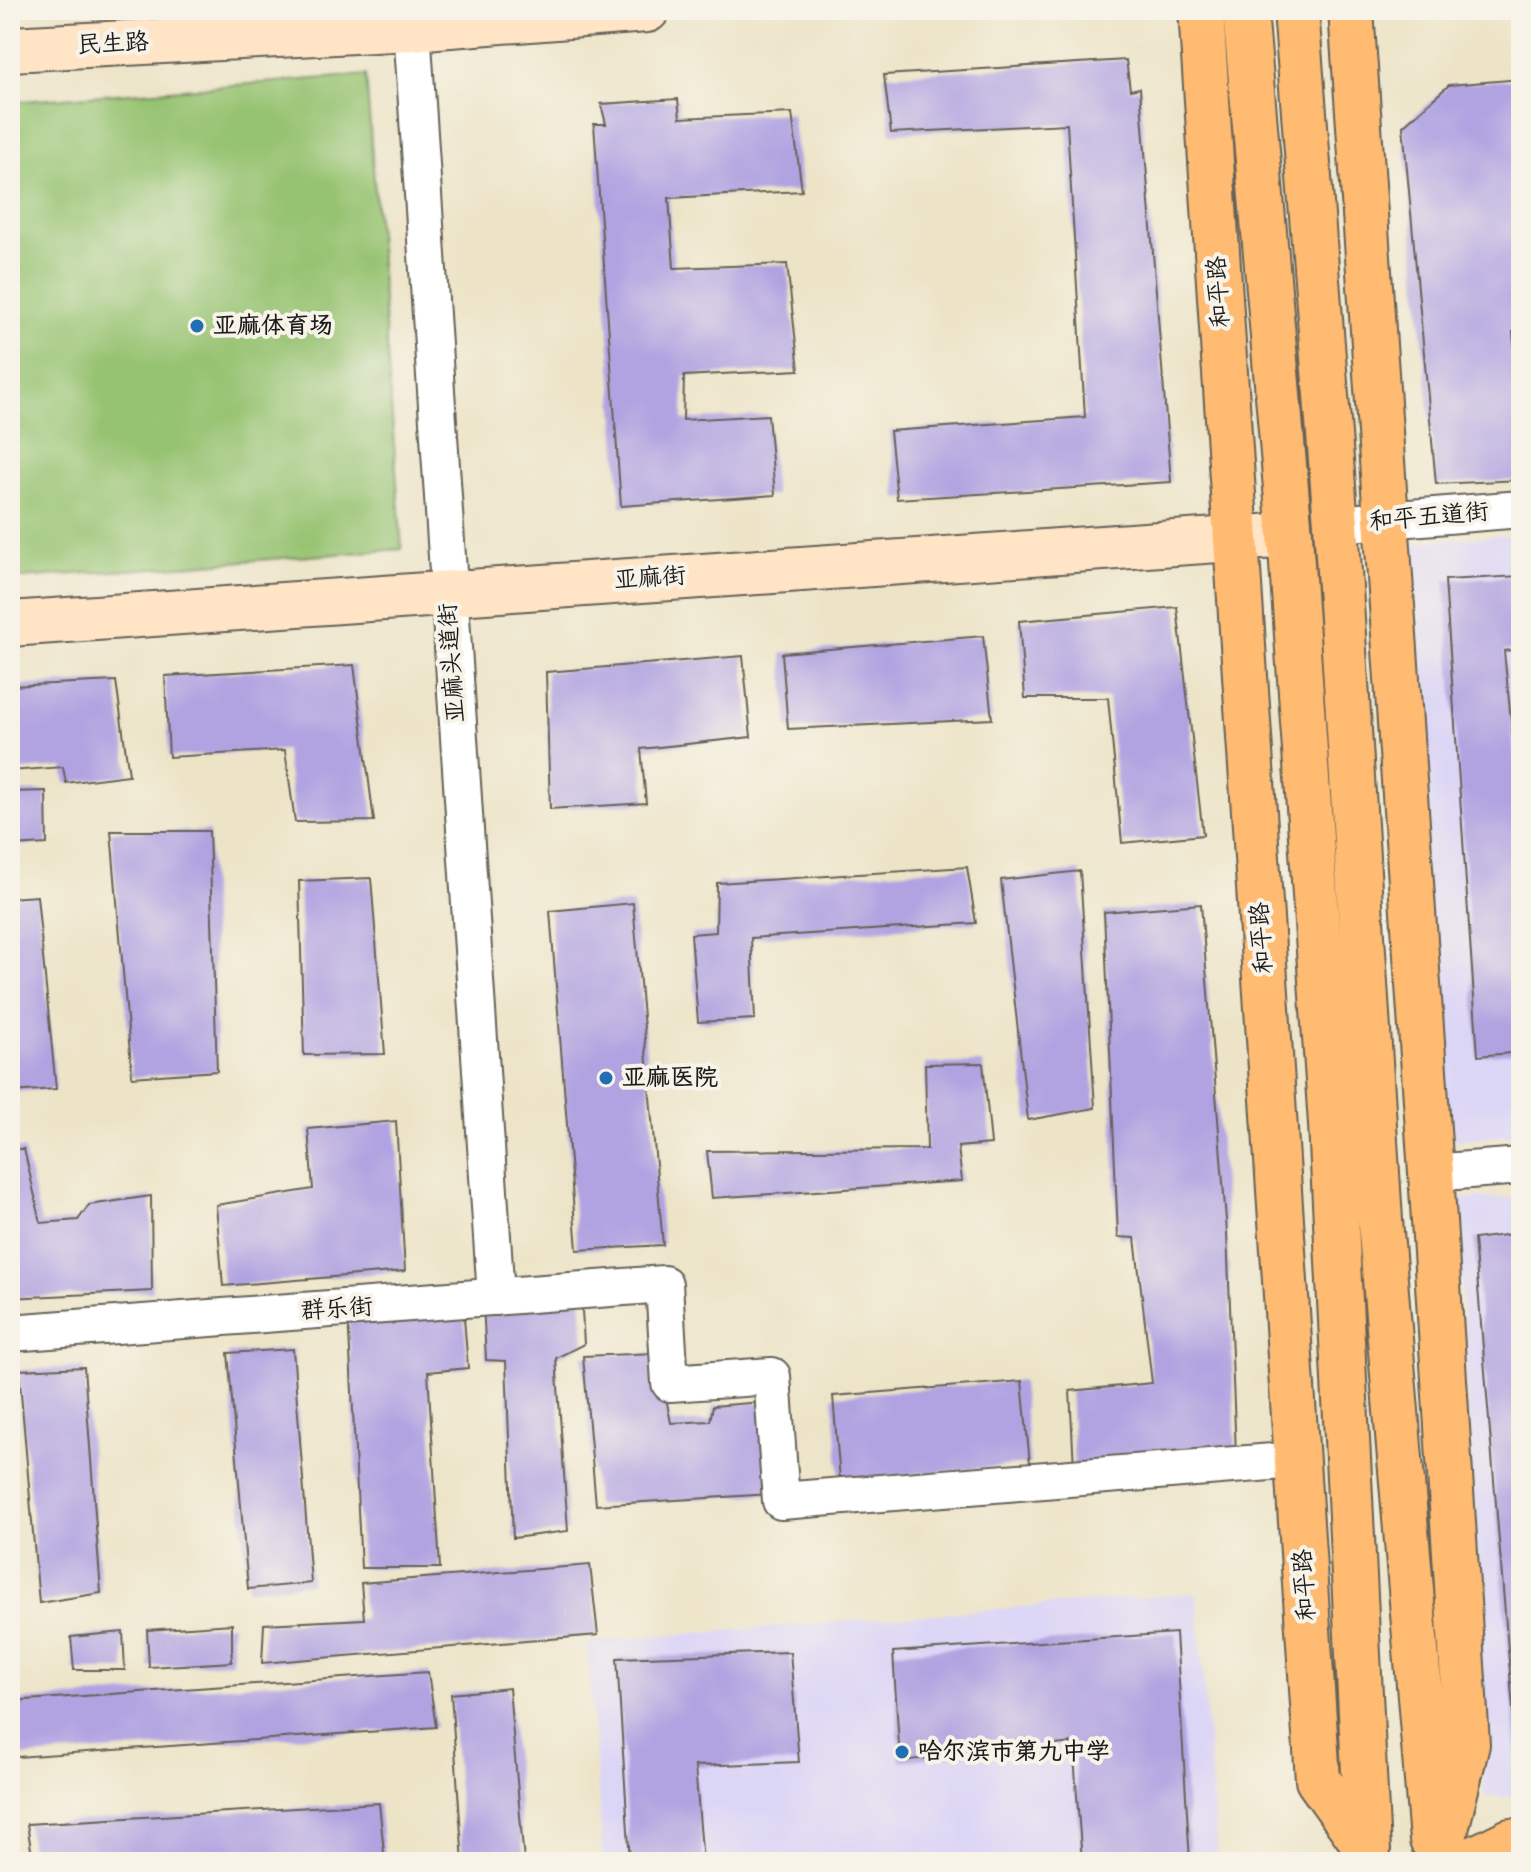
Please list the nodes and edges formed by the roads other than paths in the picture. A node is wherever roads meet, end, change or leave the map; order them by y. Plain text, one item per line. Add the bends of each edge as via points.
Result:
1 (647, 10) edge
2 (1201, 10) edge
3 (1245, 10) edge
4 (1296, 10) edge
5 (1351, 10) edge
6 (412, 28) junction
7 (10, 49) edge
8 (1521, 509) edge
9 (1385, 520) junction
10 (1336, 524) junction
11 (1290, 535) junction
12 (1235, 538) junction
13 (447, 592) junction
14 (10, 624) edge
15 (1521, 1166) edge
16 (1431, 1173) junction
17 (496, 1297) junction
18 (10, 1333) edge
19 (1296, 1460) junction
20 (1400, 1463) junction
21 (1355, 1580) junction
22 (1456, 1583) junction
23 (1521, 1845) edge
24 (1368, 1856) edge
25 (1436, 1862) edge
26 (1467, 1862) edge

1 - 6 street, 民生路
2 - 12 main road, 和平路
3 - 11 main road, 和平路
4 - 10 main road
5 - 9 main road
6 - 7 street, 民生路
6 - 13 street, 亚麻头道街
8 - 9 street, 和平五道街
9 - 10 street, 和平五道街
9 - 16 main road
10 - 20 main road
11 - 12 street, 亚麻街
11 - 21 main road, 和平路 via 1332,1140
12 - 13 street, 亚麻街
12 - 19 main road, 和平路
13 - 14 street, 亚麻街
13 - 17 street, 亚麻头道街
15 - 16 street
16 - 22 main road
17 - 18 street, 群乐街
17 - 19 street, 群乐街 via 664,1284 670,1383 772,1376 781,1501
19 - 21 main road
19 - 24 main road, 和平路 via 1318,1780
20 - 22 main road
20 - 25 main road
21 - 24 main road, 和平路
22 - 25 main road via 1467,1744
23 - 26 main road via 1510,1841

